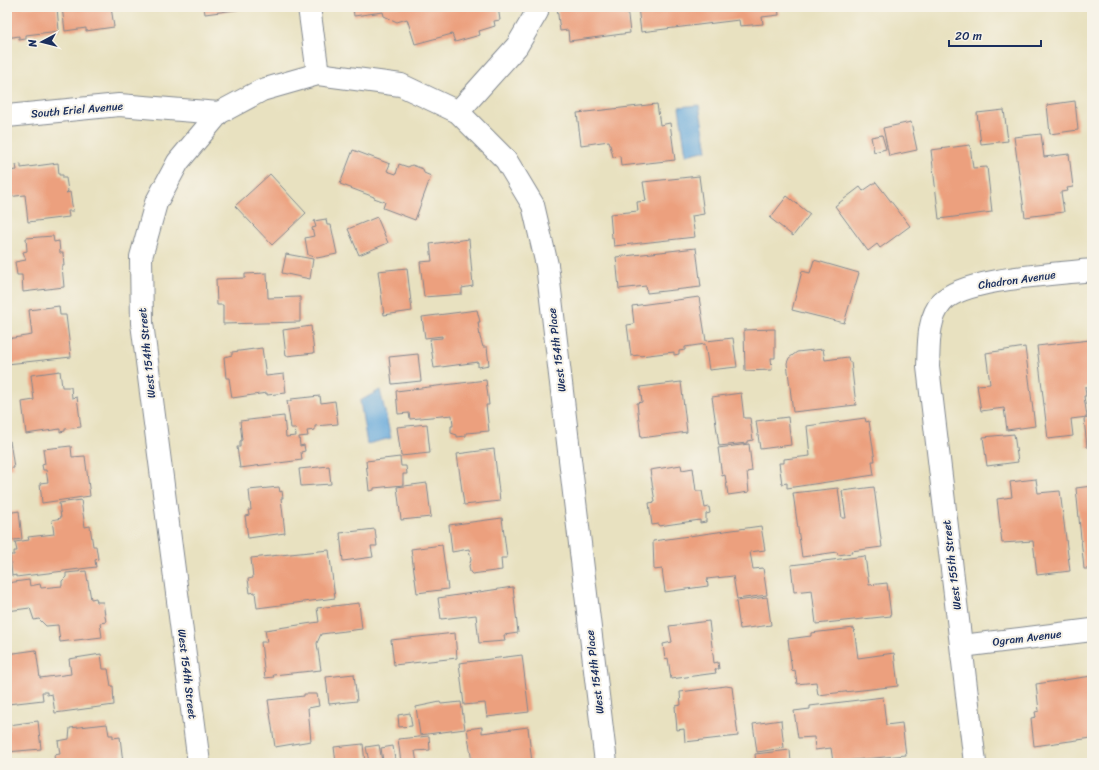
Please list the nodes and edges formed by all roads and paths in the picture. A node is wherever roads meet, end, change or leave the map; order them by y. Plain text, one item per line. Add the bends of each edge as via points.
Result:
1 (309, 7) edge
2 (537, 7) edge
3 (318, 74) junction
4 (458, 112) junction
5 (219, 113) junction
6 (7, 116) edge
7 (1092, 270) edge
8 (928, 367) joint
9 (1092, 630) edge
10 (962, 646) junction
11 (199, 763) edge
12 (606, 763) edge
13 (975, 763) edge

1 - 3 street
2 - 4 street via 537,12 517,46
3 - 4 street, West 154th Place via 401,85
3 - 5 street, West 154th Street via 262,90
4 - 12 street, West 154th Place via 506,160 533,205 545,258
5 - 6 street, South Eriel Avenue via 119,105
5 - 11 street, West 154th Street via 178,162 156,203 142,257 142,323
7 - 8 street, Chadron Avenue via 990,282 966,288 942,302 930,326
8 - 10 street, West 155th Street
9 - 10 street, Ogram Avenue
10 - 13 street, West 155th Street

